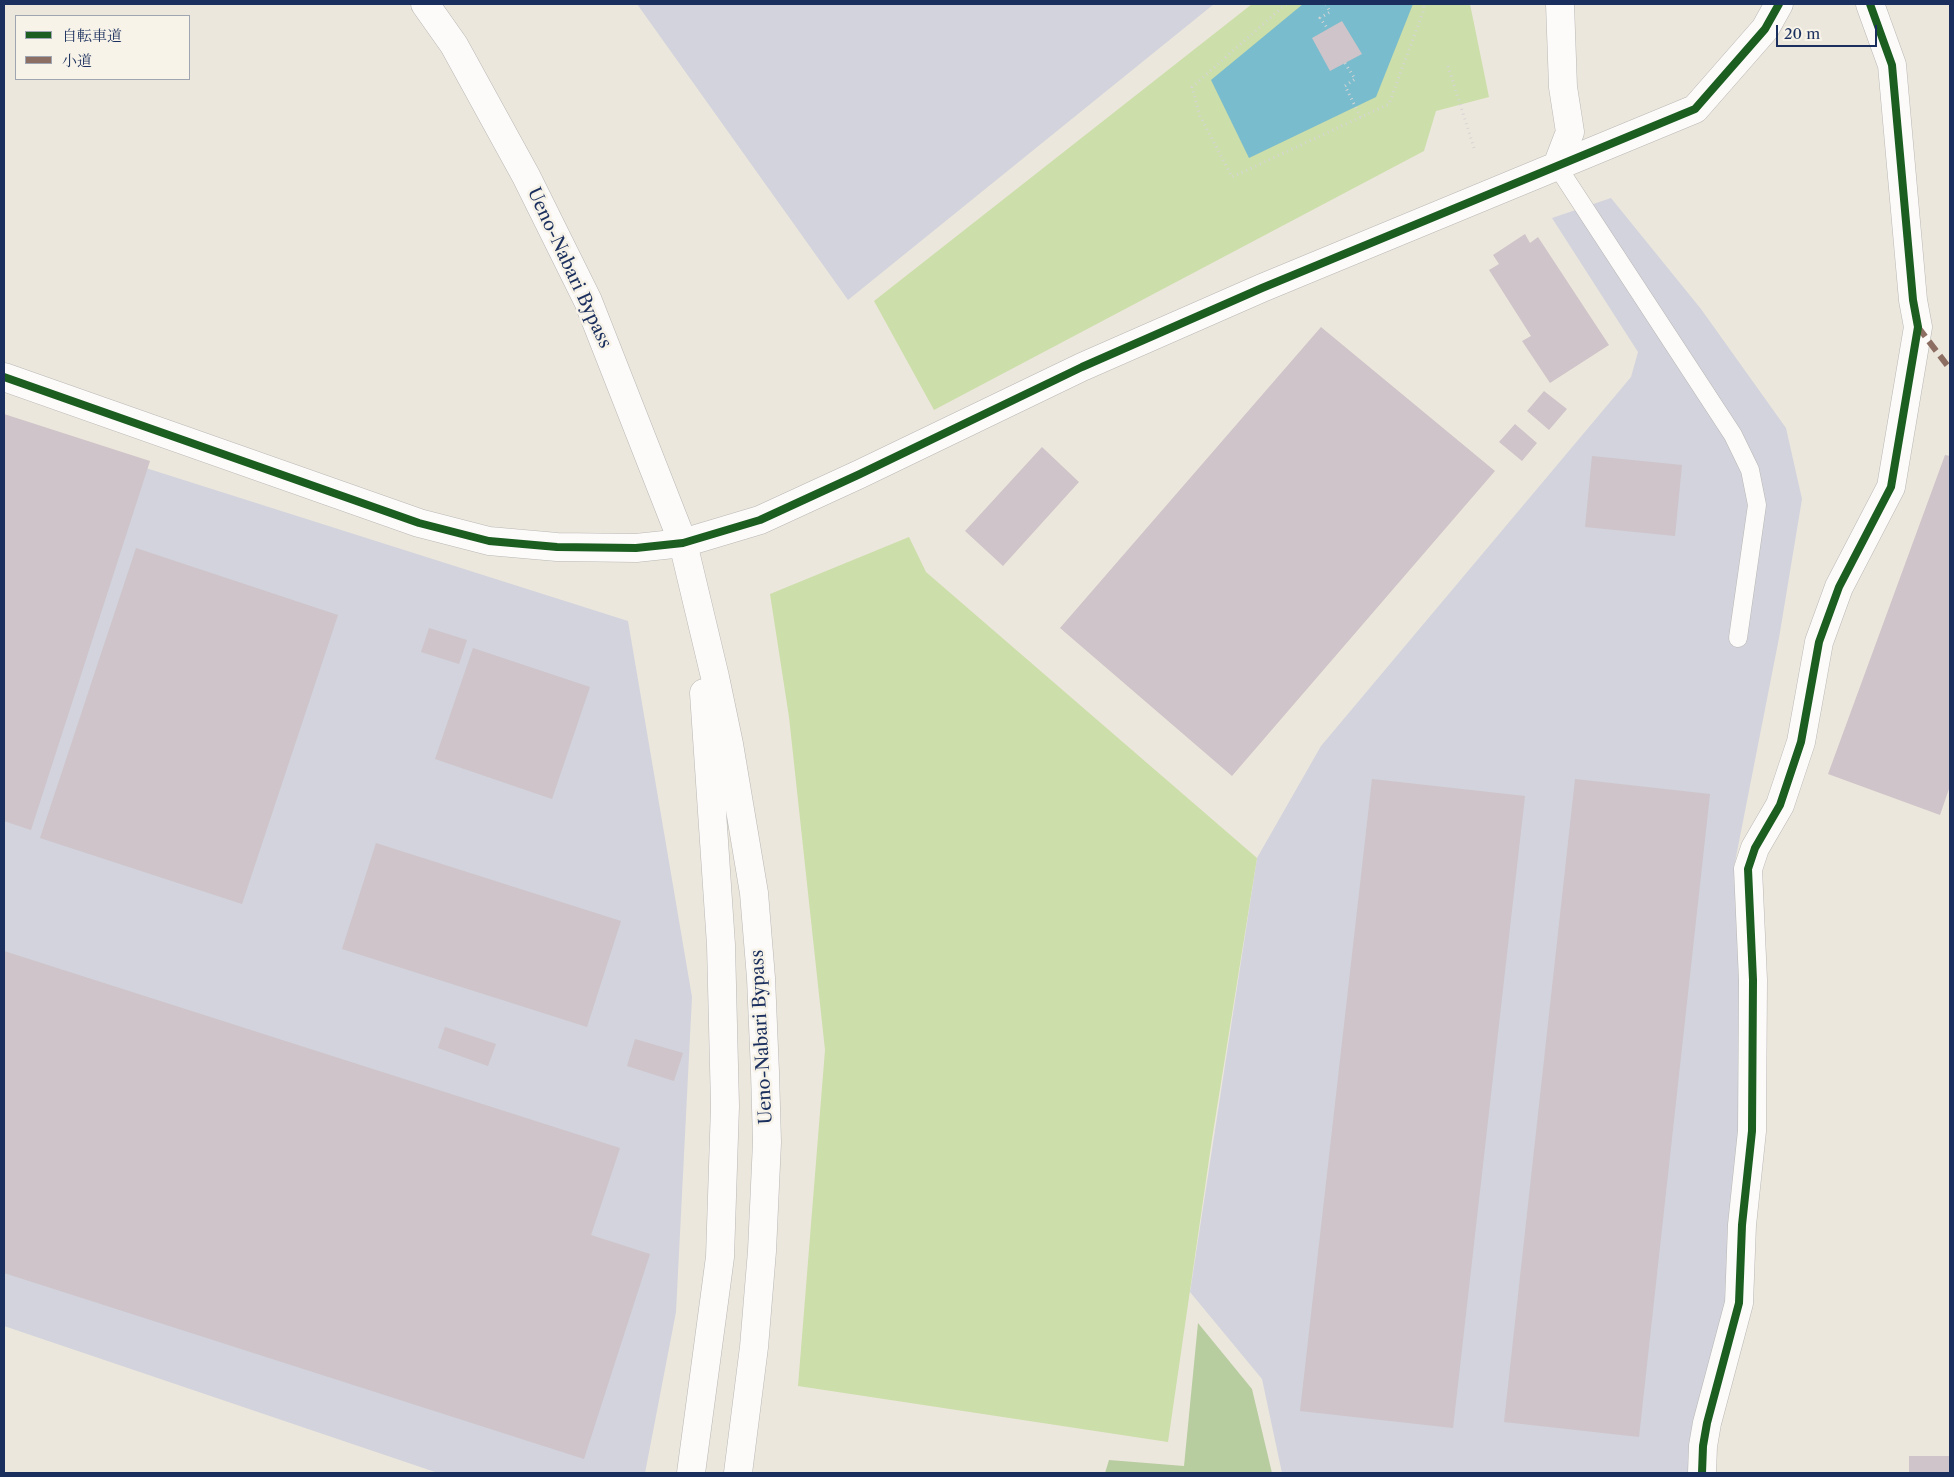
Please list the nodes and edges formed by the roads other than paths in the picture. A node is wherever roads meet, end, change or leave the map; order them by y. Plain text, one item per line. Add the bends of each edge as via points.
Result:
1 (425, 4) edge
2 (1560, 4) edge
3 (1779, 4) edge
4 (1870, 4) edge
5 (1557, 166) junction
6 (4, 377) edge
7 (682, 543) junction
8 (698, 604) junction
9 (1738, 638) dead end
10 (691, 1473) edge
11 (738, 1473) edge
12 (1702, 1473) edge

1 - 7 main road, Ueno-Nabari Bypass via 454,45 526,176 588,302
2 - 5 main road via 1563,87 1570,132
3 - 5 main road via 1765,29 1695,109
4 - 12 main road via 1892,64 1912,300 1918,326 1891,487 1839,587 1819,642 1801,742 1780,804 1755,848 1748,869 1754,1067 1739,1303 1707,1423
5 - 7 main road via 1262,288 1082,367 760,520
5 - 9 lane via 1734,435 1750,470 1757,506
6 - 7 main road via 419,523 489,541 557,548 636,548
7 - 8 main road, Ueno-Nabari Bypass
8 - 10 main road, Ueno-Nabari Bypass via 721,945 725,1106 720,1256
8 - 11 main road, Ueno-Nabari Bypass via 729,744 754,893 761,978 767,1142 762,1251

